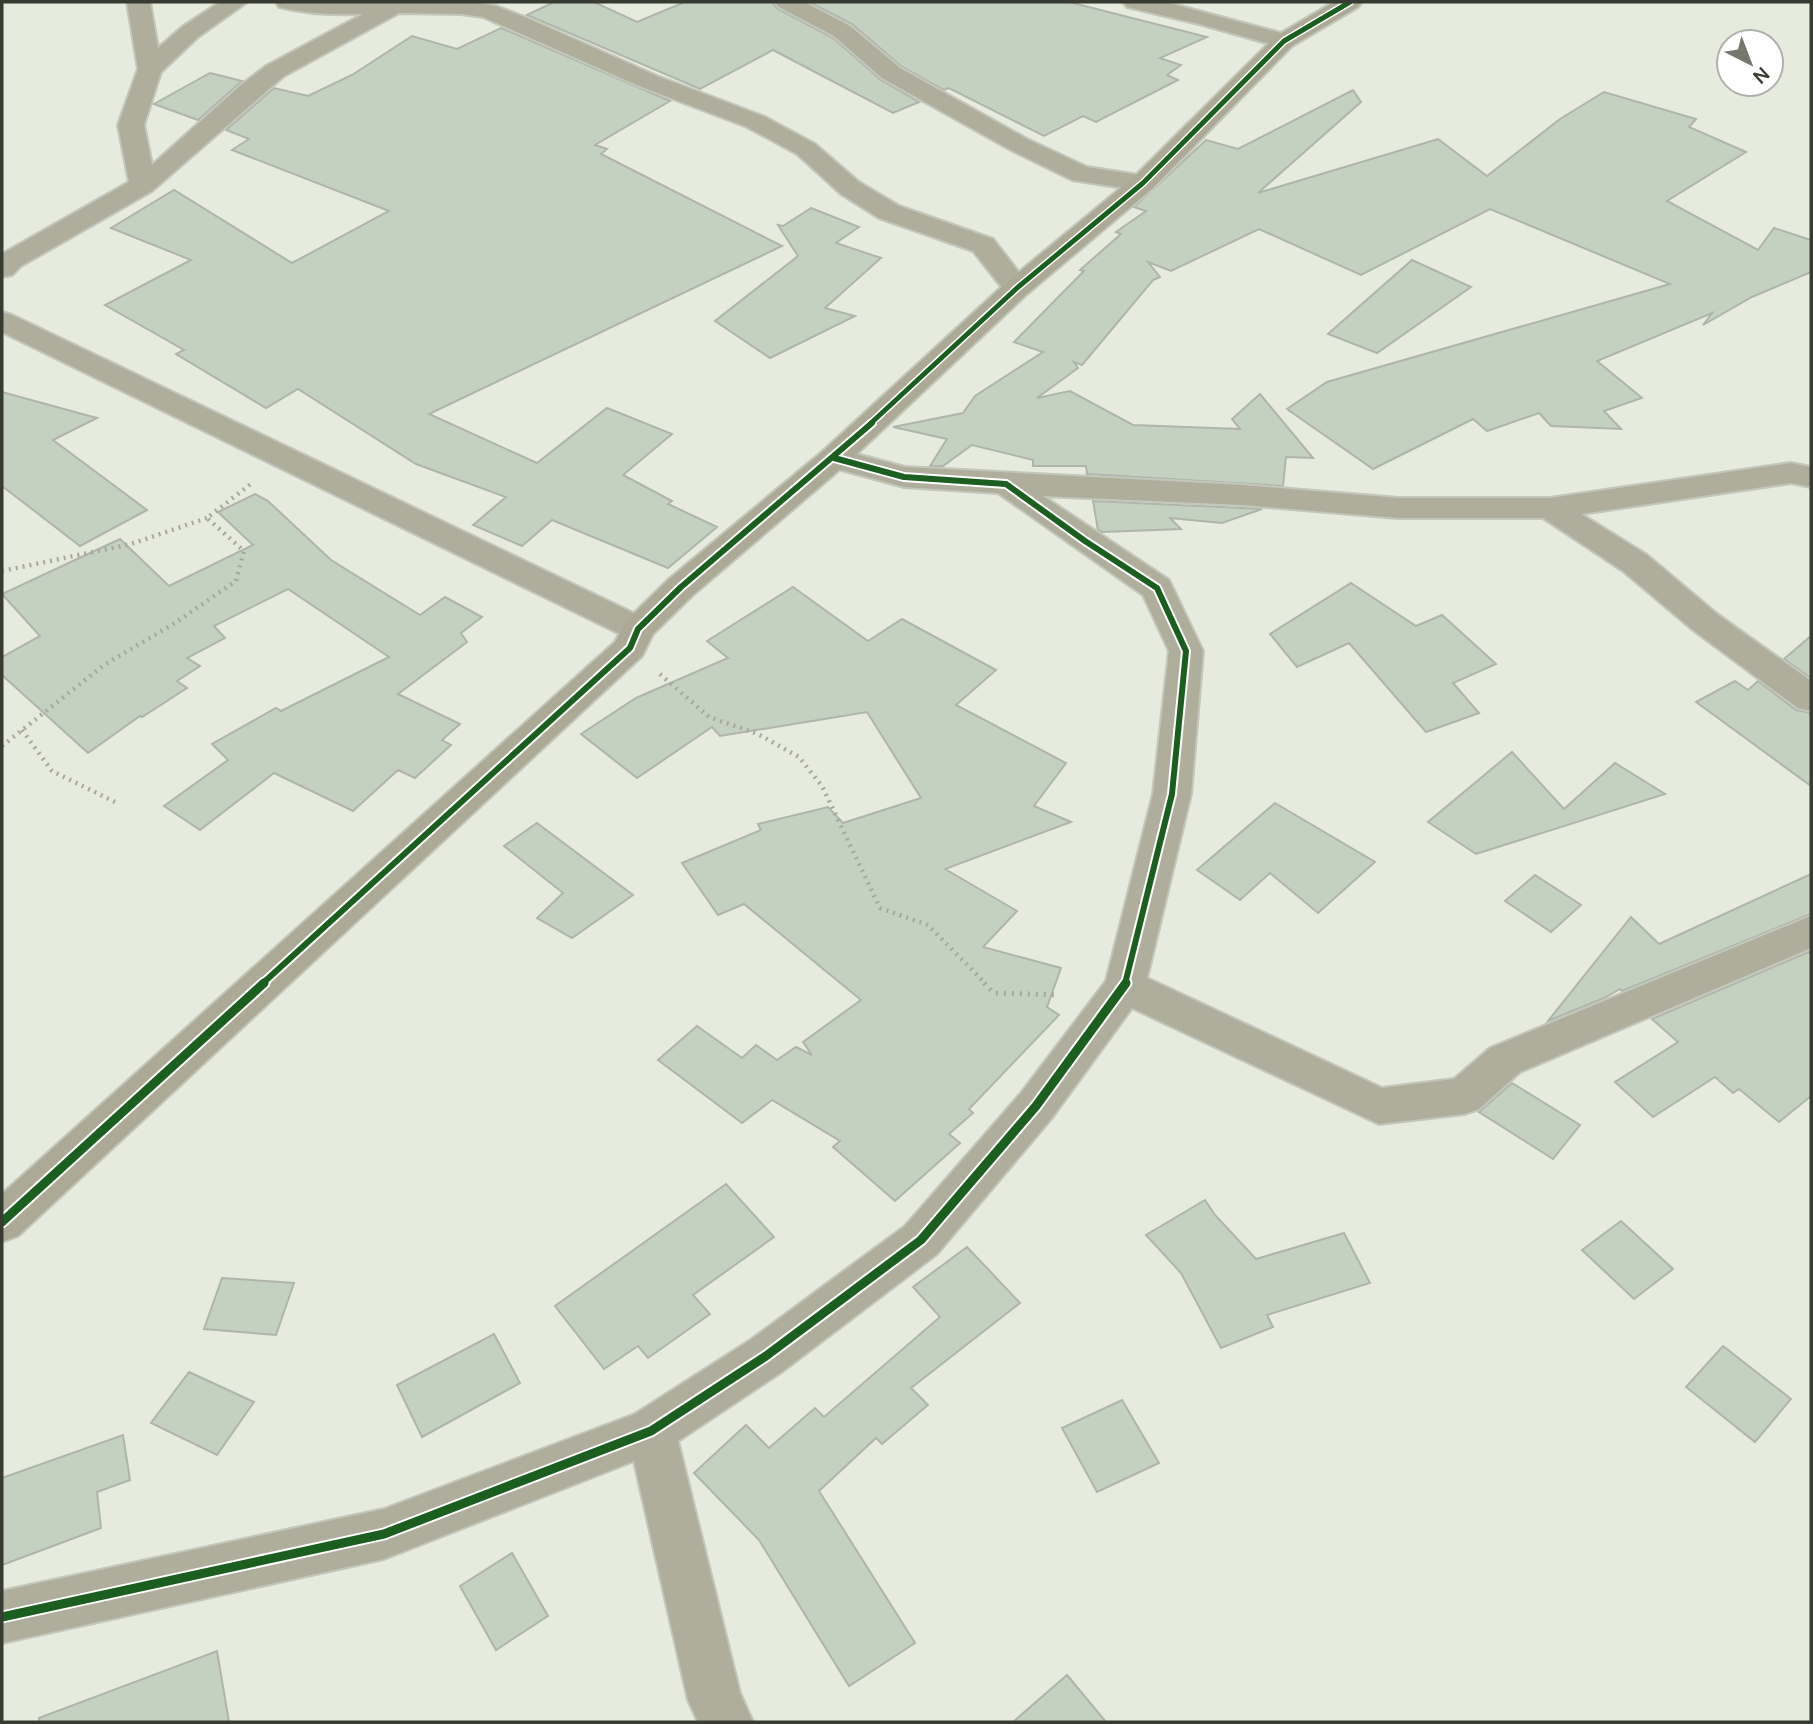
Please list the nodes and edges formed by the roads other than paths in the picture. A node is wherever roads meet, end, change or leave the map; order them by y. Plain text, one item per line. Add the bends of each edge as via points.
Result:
1 (138, 2) edge
2 (235, 2) edge
3 (287, 2) edge
4 (787, 2) edge
5 (1135, 2) edge
6 (1350, 2) edge
7 (396, 6) junction
8 (1284, 41) junction
9 (150, 69) junction
10 (1143, 183) junction
11 (143, 185) junction
12 (2, 269) edge
13 (1017, 288) junction
14 (2, 321) edge
15 (834, 458) junction
16 (1811, 477) edge
17 (1006, 484) junction
18 (1550, 508) junction
19 (634, 638) junction
20 (1811, 699) edge
21 (1811, 931) edge
22 (1125, 986) junction
23 (2, 1223) edge
24 (651, 1432) junction
25 (2, 1617) edge
26 (726, 1722) edge

1 - 9 street
2 - 9 street via 190,32
3 - 7 street via 337,8
4 - 10 street via 842,31 891,74 1018,144 1081,174
5 - 8 street
6 - 8 street
7 - 11 street via 275,71
7 - 13 street via 488,11 756,122 806,149 850,188 889,212 983,245
8 - 10 street
9 - 11 street via 131,125
10 - 13 street
11 - 12 street via 22,253
13 - 15 street
14 - 19 street via 283,458
15 - 17 street via 904,477
15 - 19 street via 681,587
16 - 18 street via 1791,473
17 - 18 street via 1398,508
17 - 22 street via 1157,588 1186,651 1172,794
18 - 20 street via 1635,563 1705,622
19 - 23 street
21 - 22 street via 1505,1060 1464,1096 1379,1106
22 - 24 street via 1036,1106 921,1240 766,1356
24 - 25 street via 384,1534
24 - 26 street via 715,1700

